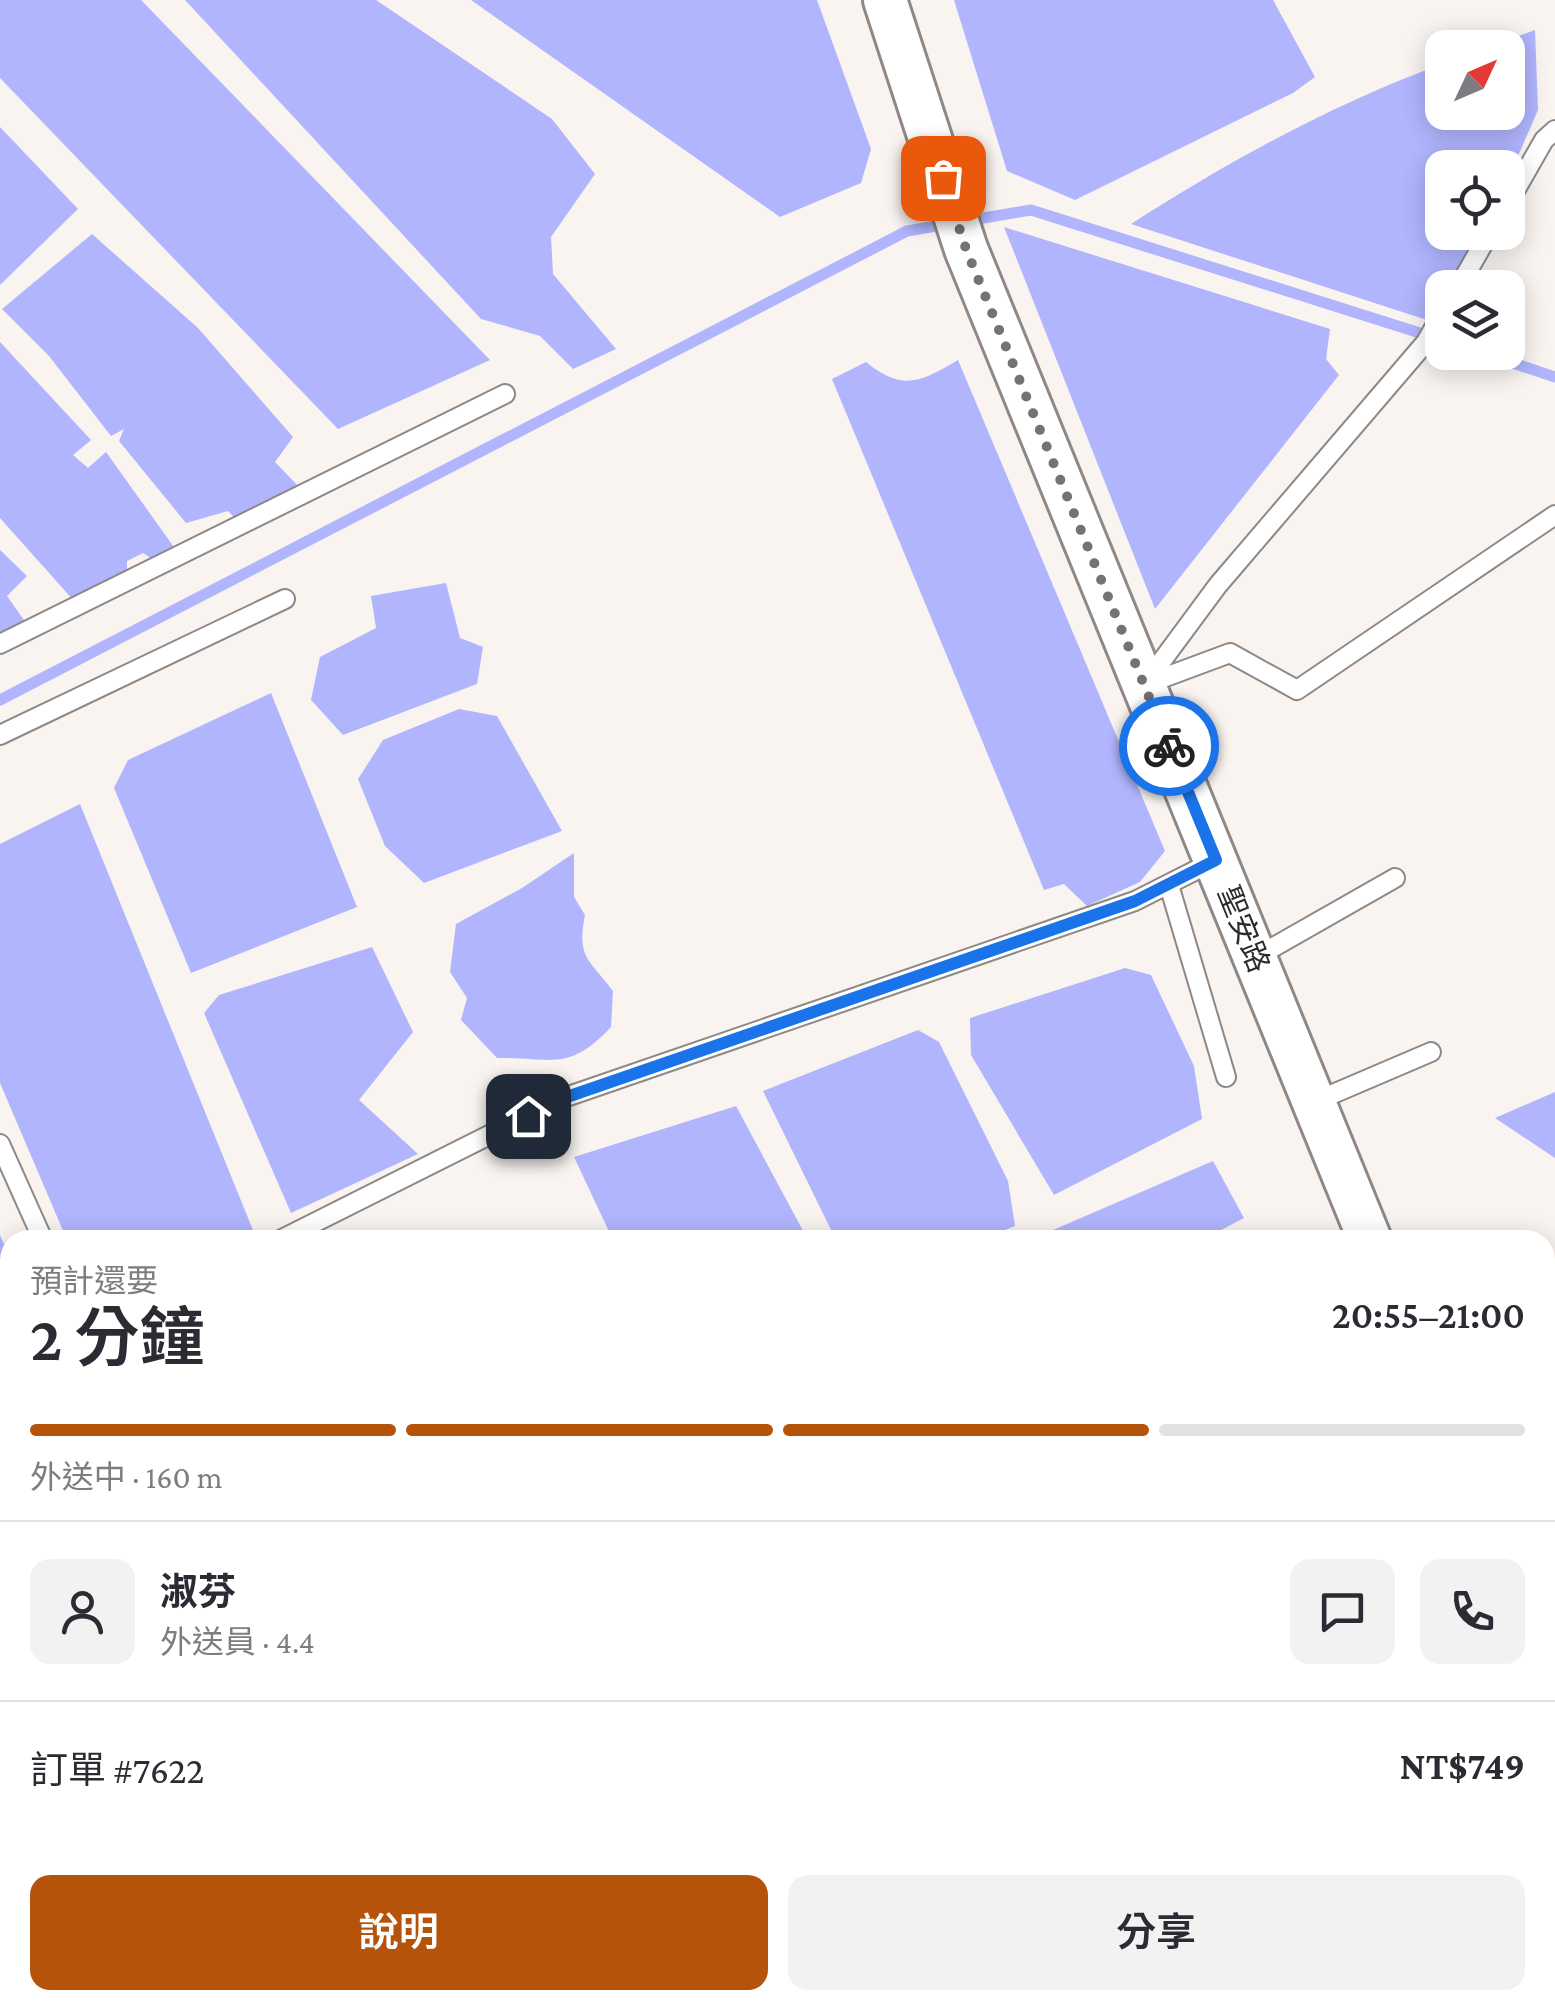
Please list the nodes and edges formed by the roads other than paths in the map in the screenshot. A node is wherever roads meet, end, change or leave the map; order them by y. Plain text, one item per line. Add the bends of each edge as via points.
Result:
1 (885, 0) edge
2 (1555, 130) edge
3 (1525, 173) edge
4 (1425, 343) edge
5 (505, 394) dead end
6 (1555, 515) edge
7 (286, 598) dead end
8 (0, 644) edge
9 (1144, 685) junction
10 (0, 735) edge
11 (1216, 860) junction
12 (1394, 878) dead end
13 (1168, 884) junction
14 (1255, 957) junction
15 (1432, 1052) dead end
16 (1226, 1077) dead end
17 (1314, 1102) junction
18 (0, 1144) edge
19 (39, 1230) edge
20 (300, 1230) edge
21 (1366, 1230) edge

1 - 9 street, 聖安路 via 966,249
2 - 3 lane
4 - 9 lane via 1218,585
5 - 8 lane
6 - 9 lane via 1298,690 1230,654
7 - 10 lane
9 - 11 street, 聖安路
11 - 13 lane
11 - 14 street, 聖安路
12 - 14 lane
13 - 16 lane
13 - 20 lane via 1135,901 564,1098
14 - 17 street, 聖安路
15 - 17 lane
17 - 21 street, 聖安路
18 - 19 lane

